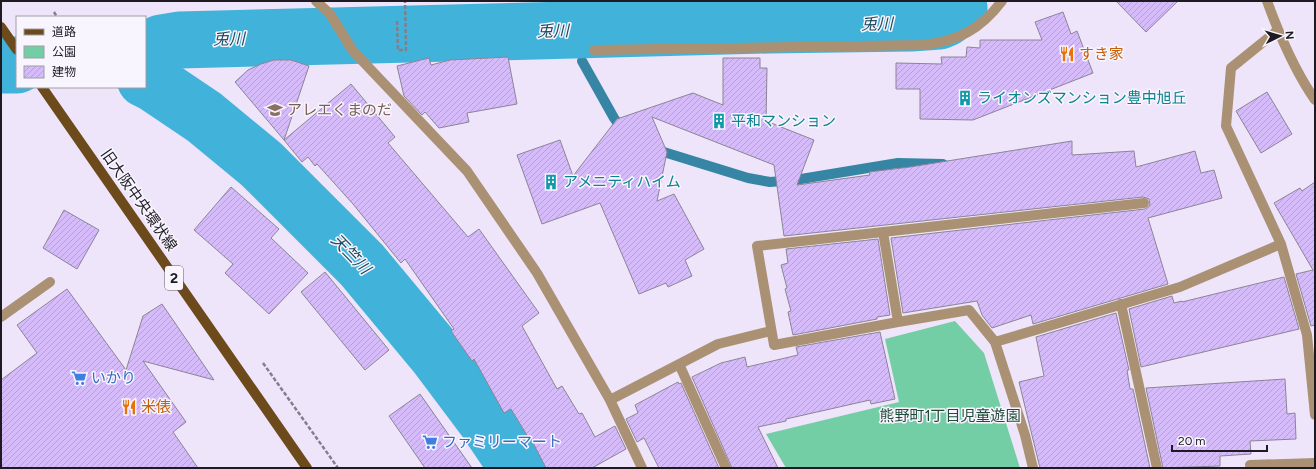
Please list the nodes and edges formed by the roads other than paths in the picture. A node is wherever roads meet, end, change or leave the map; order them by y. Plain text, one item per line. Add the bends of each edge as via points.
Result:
1 (316, 1) edge
2 (1002, 1) edge
3 (1267, 1) edge
4 (2, 28) edge
5 (1278, 30) junction
6 (16, 49) edge
7 (594, 50) dead end
8 (43, 88) edge
9 (1315, 100) edge
10 (1144, 203) dead end
11 (883, 232) junction
12 (1281, 244) junction
13 (50, 282) dead end
14 (1121, 304) junction
15 (1, 317) edge
16 (898, 322) junction
17 (771, 331) junction
18 (995, 342) junction
19 (679, 364) junction
20 (610, 400) junction
21 (1315, 415) edge
22 (1315, 463) edge
23 (1250, 465) dead end
24 (307, 468) edge
25 (642, 468) edge
26 (726, 468) edge
27 (1033, 468) edge
28 (1157, 468) edge

1 - 20 street via 330,14 353,51 467,171 537,273
2 - 7 street via 965,34 943,42 923,45
3 - 5 street
4 - 6 main road
5 - 9 street
5 - 12 street via 1231,68 1226,126
8 - 24 main road, 旧大阪中央環状線 / 2
10 - 11 street
11 - 16 street
11 - 17 street via 757,246
12 - 14 street via 1180,287
12 - 21 street via 1307,335
13 - 15 street
14 - 18 street
14 - 28 street
16 - 17 street via 774,345
16 - 18 street via 969,310
17 - 19 street via 718,344
18 - 27 street
19 - 20 street
19 - 26 street
20 - 25 street
22 - 23 street

